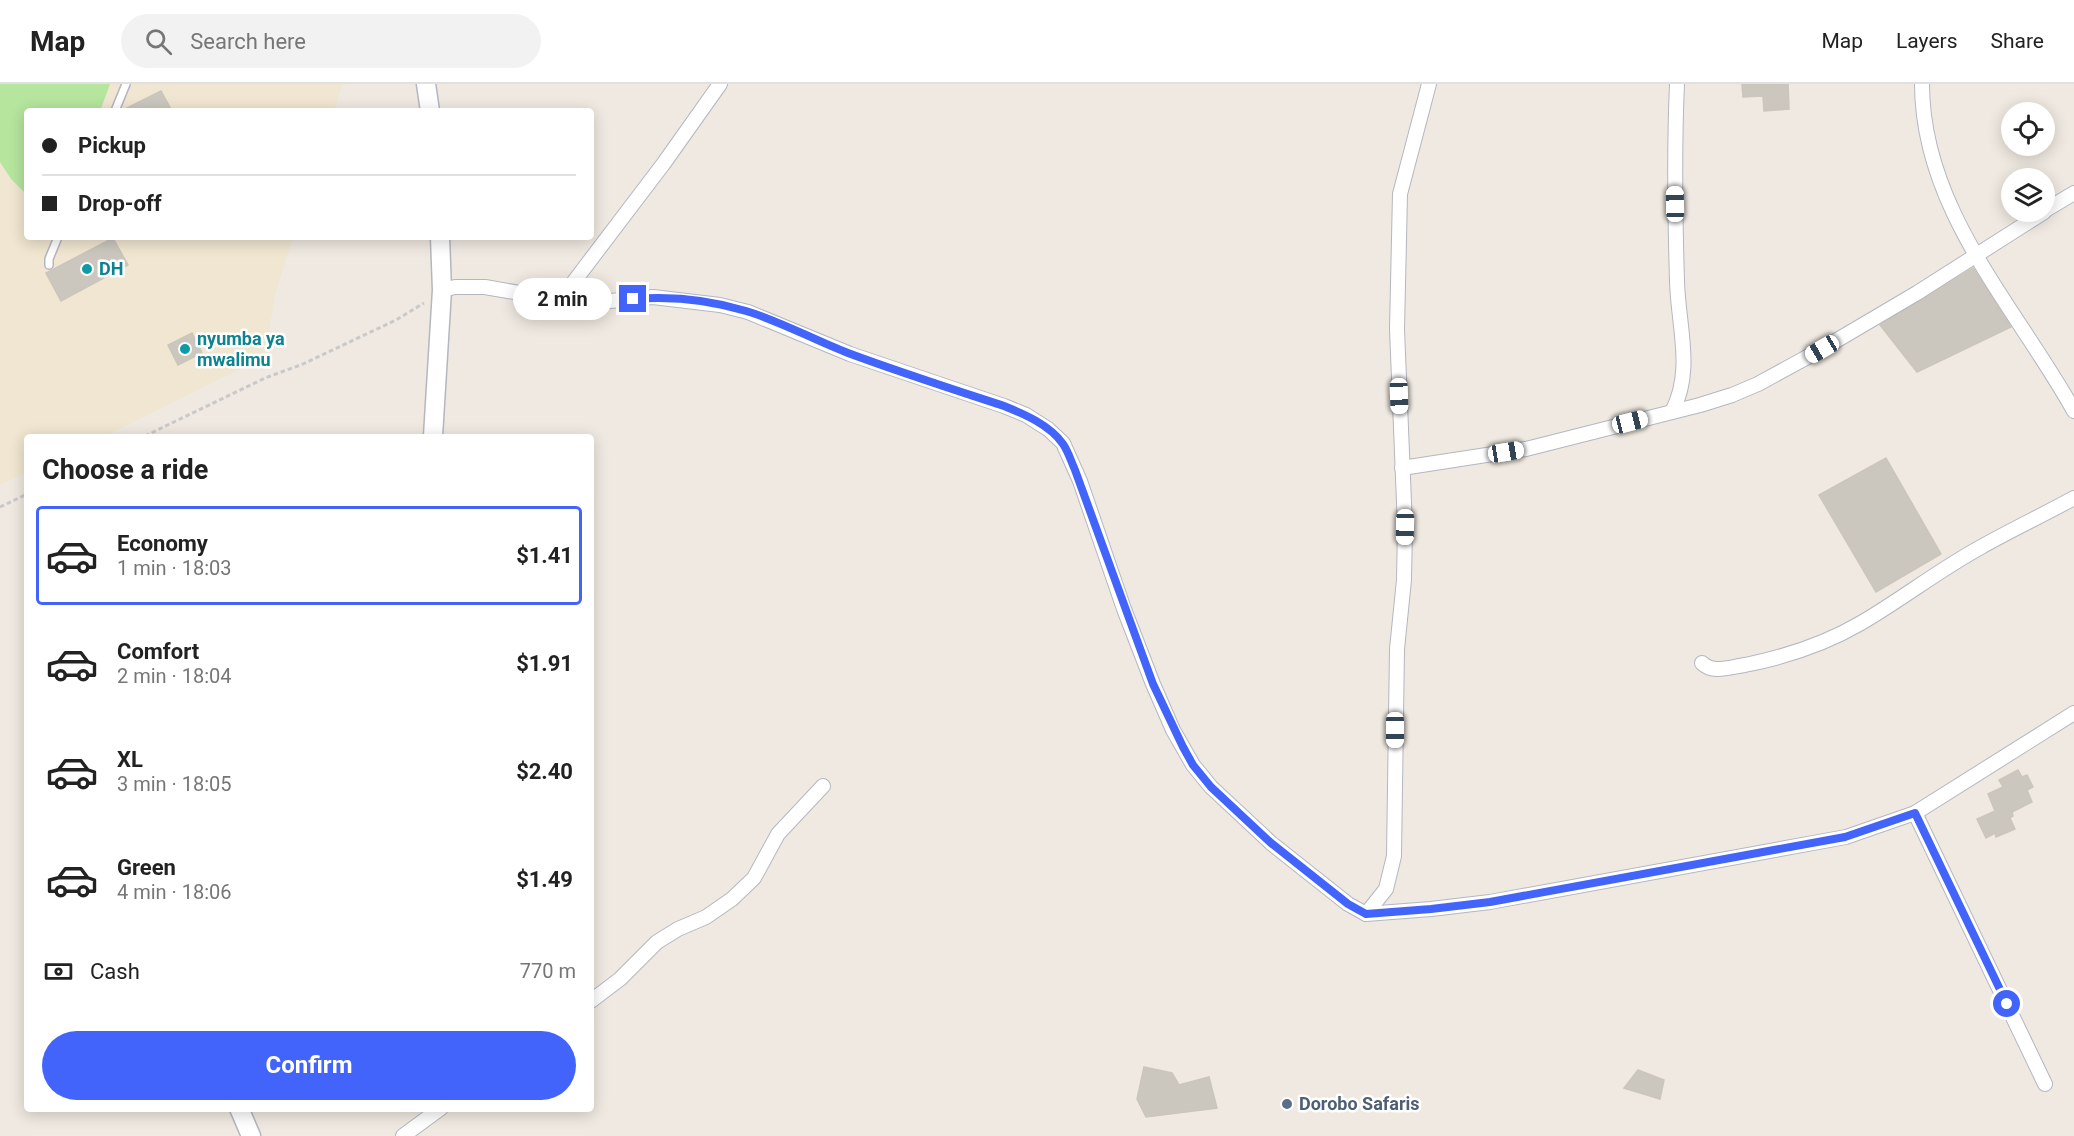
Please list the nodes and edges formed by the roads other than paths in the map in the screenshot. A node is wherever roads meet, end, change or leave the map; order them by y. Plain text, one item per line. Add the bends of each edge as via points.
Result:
1 (126, 84) edge
2 (426, 84) edge
3 (720, 84) edge
4 (1429, 84) edge
5 (1677, 84) edge
6 (1922, 84) edge
7 (116, 108) edge
8 (430, 108) edge
9 (2074, 193) edge
10 (2055, 204) edge
11 (2027, 222) edge
12 (57, 240) edge
13 (440, 240) edge
14 (1975, 255) junction
15 (49, 265) dead end
16 (442, 290) junction
17 (560, 300) junction
18 (2074, 411) edge
19 (1672, 412) junction
20 (432, 434) edge
21 (1402, 468) junction
22 (2074, 498) edge
23 (1702, 663) dead end
24 (2074, 713) edge
25 (823, 786) dead end
26 (1915, 813) junction
27 (1366, 914) junction
28 (594, 998) edge
29 (2045, 1084) dead end
30 (241, 1112) edge
31 (436, 1112) edge
32 (251, 1136) edge
33 (403, 1136) edge

1 - 7 lane
2 - 8 street
3 - 17 street
4 - 21 street via 1400,195 1397,329
5 - 19 street via 1677,284 1684,364 1680,397
6 - 14 street via 1935,165
9 - 10 street
11 - 14 street
12 - 15 lane
13 - 16 street
14 - 18 street
14 - 19 street via 1769,379 1715,401
16 - 17 street via 485,287
16 - 20 street
17 - 27 street via 653,297 748,312 850,354 1004,406 1048,429 1063,443 1070,458 1139,648 1173,730 1193,765 1271,843
19 - 21 street via 1526,449
21 - 27 street via 1404,579 1396,649 1394,856 1386,889
22 - 23 street via 1981,546 1834,637 1766,661 1717,670 1707,669
24 - 26 street
25 - 28 street via 778,834 754,878 732,899 657,942 620,979
26 - 27 street via 1845,837 1582,886 1431,909
26 - 29 street
30 - 32 street
31 - 33 street

